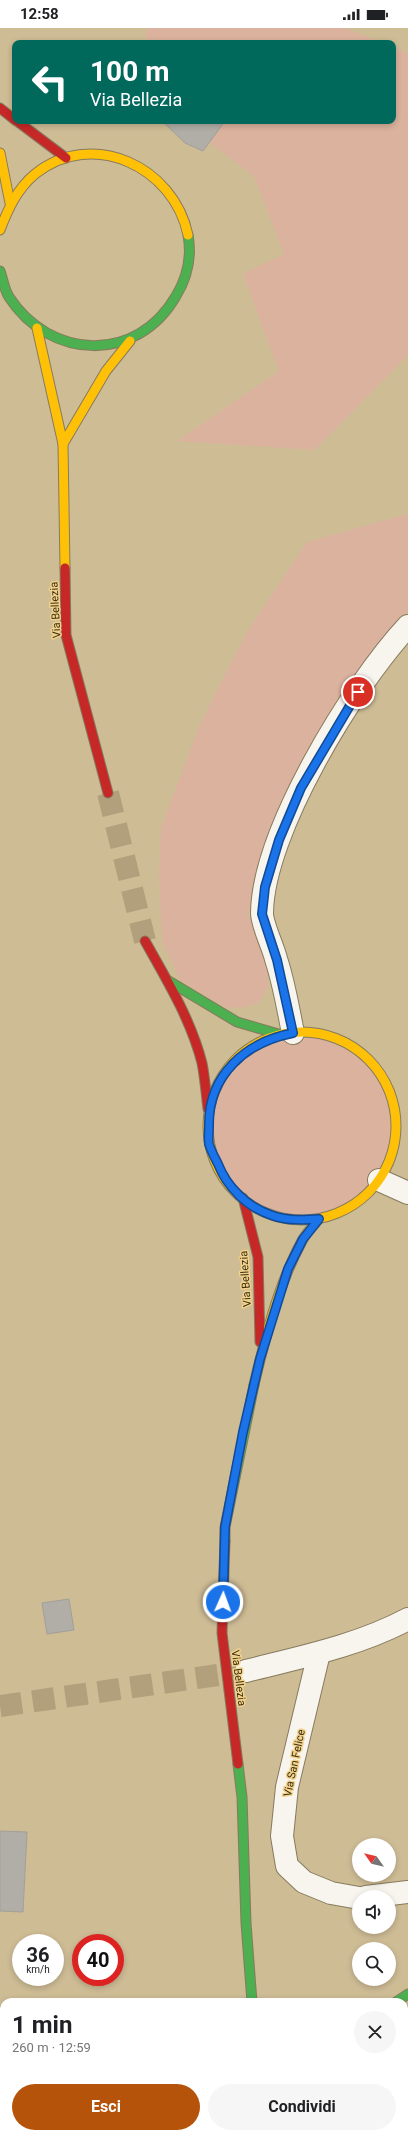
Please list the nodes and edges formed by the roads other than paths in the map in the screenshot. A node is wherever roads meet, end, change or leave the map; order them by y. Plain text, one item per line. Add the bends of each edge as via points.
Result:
1 (0, 108) edge
2 (12, 117) edge
3 (21, 124) edge
4 (0, 153) edge
5 (66, 158) junction
6 (10, 203) junction
7 (0, 230) edge
8 (0, 271) edge
9 (37, 328) junction
10 (130, 341) junction
11 (63, 444) junction
12 (408, 626) edge
13 (108, 793) tunnel mouth
14 (145, 941) tunnel mouth
15 (167, 980) junction
16 (288, 1034) junction
17 (209, 1113) junction
18 (379, 1180) junction
19 (408, 1193) edge
20 (243, 1198) junction
21 (319, 1219) junction
22 (260, 1359) junction
23 (408, 1619) edge
24 (319, 1653) junction
25 (246, 1671) tunnel mouth
26 (408, 1892) edge
27 (396, 1893) edge
28 (352, 1897) edge
29 (252, 1998) edge

1 - 2 main road
3 - 5 main road
4 - 6 main road
5 - 6 main road via 47,166 31,178
5 - 10 main road via 85,154 113,156 140,166 164,185 182,210 190,240 188,272 176,300 156,324
6 - 7 main road
8 - 9 main road via 8,296 28,322
9 - 10 main road via 55,340 79,346 105,347
9 - 11 main road, Via Bellezia
10 - 11 main road via 106,371
11 - 13 main road, Via Bellezia via 66,635
12 - 16 street via 391,644 349,704 301,788 279,840 265,887 262,914 279,967
14 - 15 main road, Via Bellezia
15 - 16 main road, Via Bellezia via 237,1022 257,1030
15 - 17 main road, Via Bellezia via 201,1061
16 - 17 main road, Via Bellezia via 261,1042 241,1055 225,1073 215,1092
16 - 18 main road, Via Bellezia via 321,1034 359,1051 376,1067 391,1094 396,1121 394,1144
17 - 20 main road, Via Bellezia via 209,1144 224,1180
18 - 19 street
18 - 21 main road, Via Bellezia via 368,1194 352,1206
20 - 21 main road, Via Bellezia via 249,1205 271,1216 294,1220
20 - 22 main road, Via Bellezia via 258,1257
21 - 22 main road, Via Bellezia via 303,1239 288,1269
22 - 29 main road, Via Bellezia via 225,1527 222,1632 242,1797 246,1923
23 - 24 street via 385,1631
24 - 25 street
24 - 28 street, Via San Felice via 287,1787 282,1836 287,1866 304,1882 332,1893
26 - 27 street

